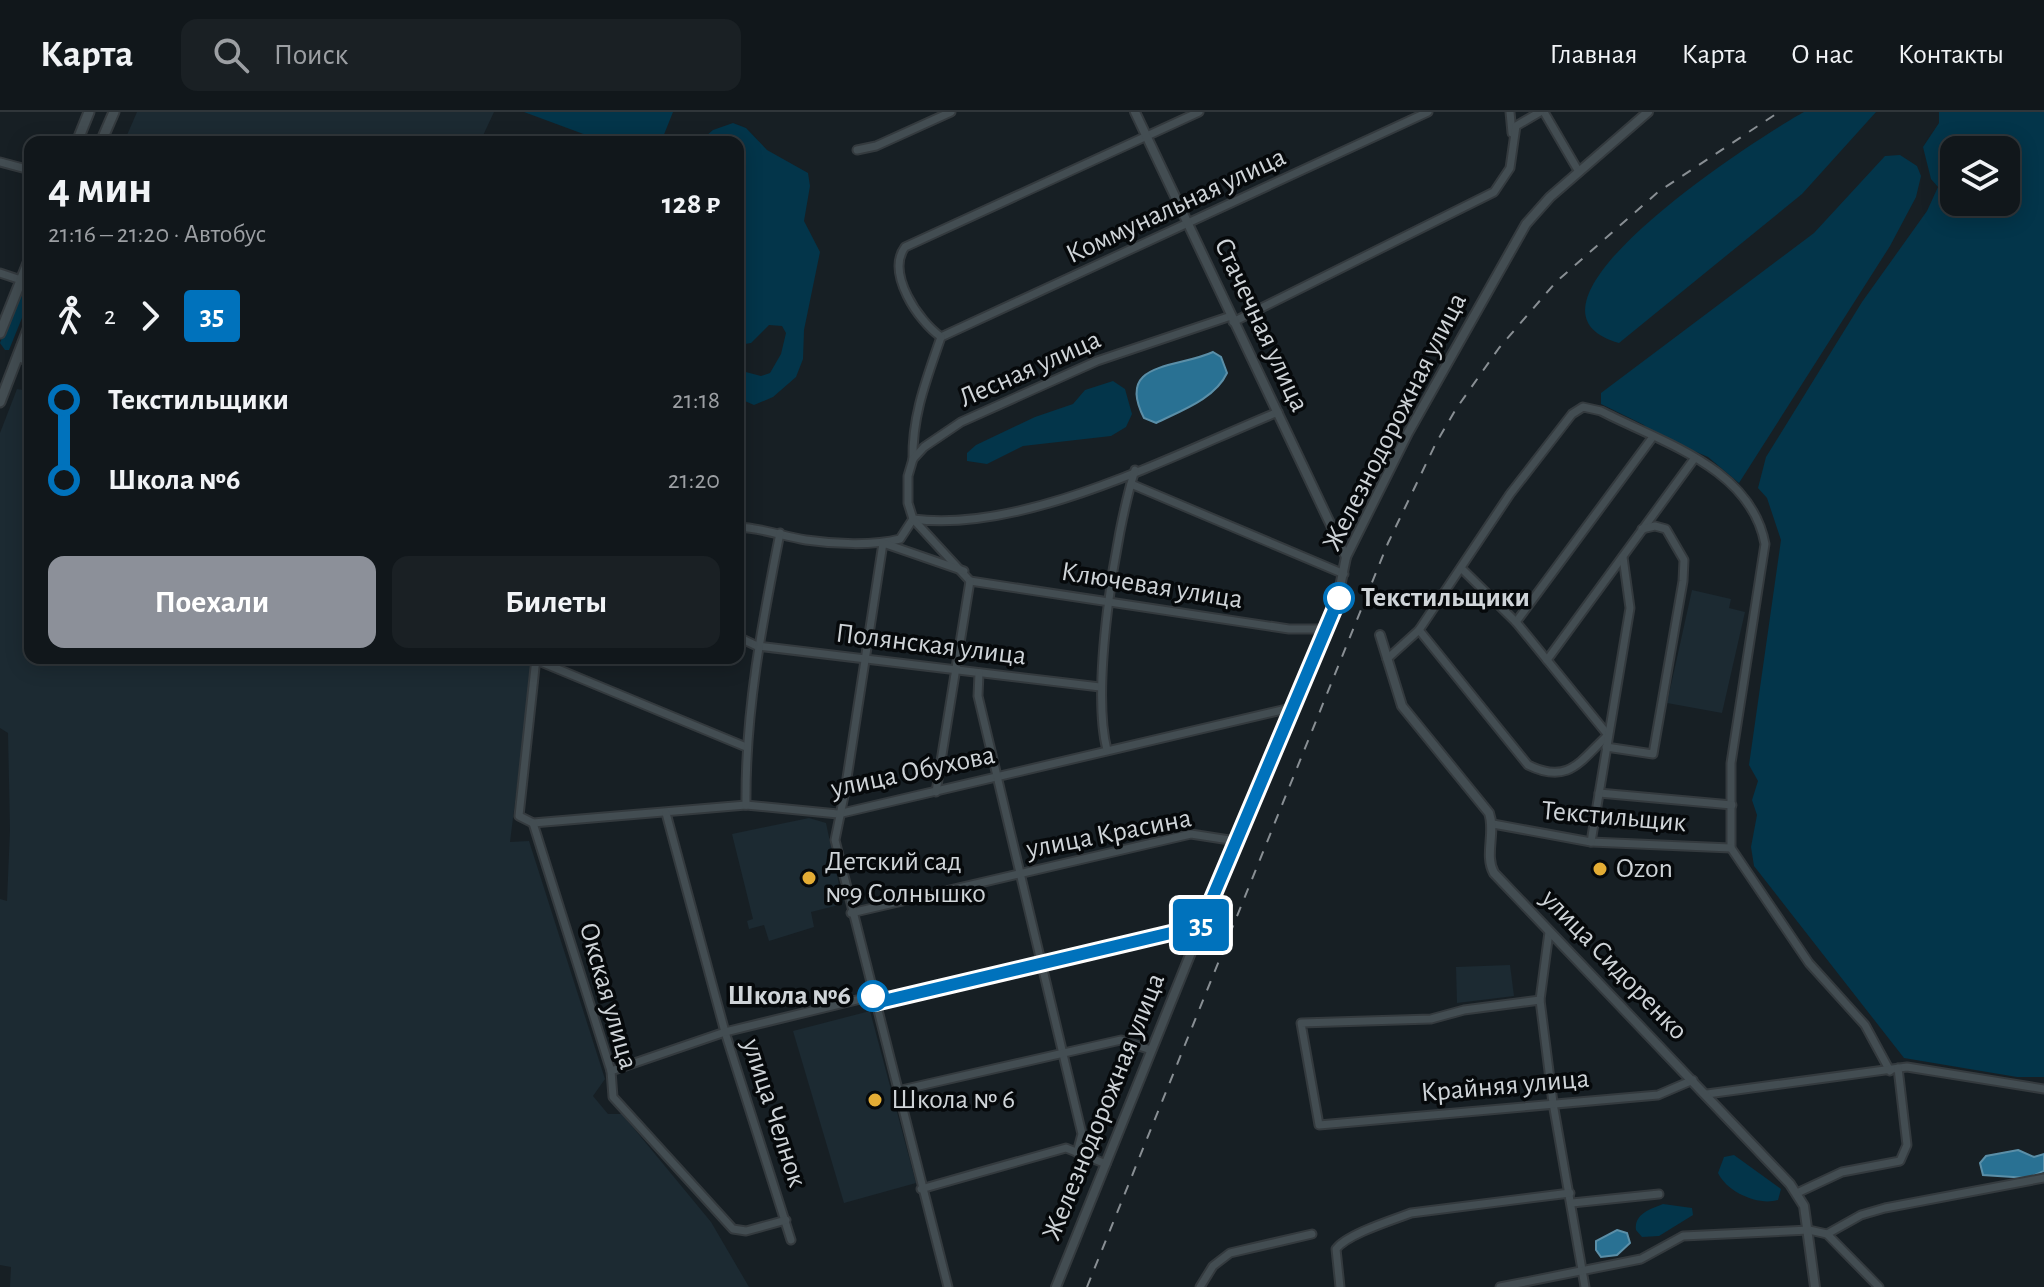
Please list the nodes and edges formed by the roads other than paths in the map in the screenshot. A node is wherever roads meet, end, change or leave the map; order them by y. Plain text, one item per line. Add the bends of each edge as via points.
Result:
1 (89, 112) edge
2 (114, 112) edge
3 (951, 112) edge
4 (1135, 112) edge
5 (1199, 112) edge
6 (1428, 112) edge
7 (1510, 112) edge
8 (1542, 112) edge
9 (1648, 112) edge
10 (1512, 135) junction
11 (79, 136) edge
12 (104, 136) edge
13 (1146, 136) junction
14 (857, 150) dead end
15 (0, 162) edge
16 (24, 168) edge
17 (1579, 172) junction
18 (1189, 225) junction
19 (0, 273) edge
20 (24, 273) edge
21 (21, 280) junction
22 (1232, 319) junction
23 (0, 333) edge
24 (941, 337) junction
25 (24, 339) edge
26 (17, 357) junction
27 (24, 360) edge
28 (0, 402) edge
29 (1278, 412) junction
30 (1652, 438) junction
31 (913, 459) junction
32 (1694, 459) junction
33 (1135, 470) junction
34 (1131, 484) junction
35 (913, 519) junction
36 (744, 528) edge
37 (1642, 529) junction
38 (780, 533) junction
39 (883, 543) junction
40 (1346, 557) junction
41 (1623, 557) junction
42 (1461, 568) junction
43 (964, 571) junction
44 (1344, 574) junction
45 (970, 581) junction
46 (1110, 601) junction
47 (1516, 622) junction
48 (1328, 629) junction
49 (1419, 630) junction
50 (1380, 635) dead end
51 (744, 640) edge
52 (757, 646) junction
53 (864, 659) junction
54 (1387, 659) junction
55 (1547, 660) junction
56 (535, 664) edge
57 (548, 664) edge
58 (956, 670) junction
59 (979, 673) junction
60 (1100, 687) junction
61 (1295, 707) junction
62 (1608, 735) junction
63 (746, 747) junction
64 (1606, 747) junction
65 (1107, 750) junction
66 (997, 777) junction
67 (936, 792) junction
68 (1599, 793) junction
69 (746, 805) junction
70 (1732, 805) junction
71 (666, 813) junction
72 (838, 814) junction
73 (533, 823) junction
74 (1493, 824) junction
75 (1236, 841) junction
76 (1591, 842) junction
77 (1731, 848) junction
78 (1020, 873) junction
79 (851, 913) junction
80 (1549, 932) junction
81 (1195, 939) junction
82 (1041, 964) junction
83 (874, 1000) junction
84 (1540, 1000) junction
85 (725, 1032) junction
86 (1151, 1050) junction
87 (1063, 1052) junction
88 (1894, 1069) junction
89 (611, 1071) junction
90 (1693, 1080) junction
91 (2044, 1089) edge
92 (897, 1091) junction
93 (1707, 1094) junction
94 (1553, 1103) junction
95 (1077, 1153) junction
96 (1106, 1164) junction
97 (2044, 1178) edge
98 (921, 1189) junction
99 (1570, 1193) junction
100 (1797, 1193) junction
101 (1659, 1194) dead end
102 (1572, 1203) junction
103 (786, 1220) junction
104 (1809, 1230) junction
105 (1312, 1234) dead end
106 (1827, 1234) junction
107 (791, 1240) dead end
108 (1582, 1269) junction
109 (948, 1287) edge
110 (1056, 1287) edge
111 (1200, 1287) edge
112 (1340, 1287) edge
113 (1500, 1287) edge
114 (1585, 1287) edge
115 (1815, 1287) edge
116 (1879, 1287) edge

1 - 11 main road
2 - 12 main road
3 - 14 street
4 - 13 street, Стачечная улица
5 - 13 street
6 - 18 street, Коммунальная улица
7 - 10 street, Лесная улица
8 - 10 street via 1516,126
8 - 17 street
9 - 17 street, Железнодорожная улица
10 - 22 street, Лесная улица via 1510,168 1494,192
13 - 18 street, Стачечная улица
13 - 24 street via 905,247 899,255 899,273 919,316
15 - 16 street
17 - 40 street, Железнодорожная улица via 1526,224 1506,254
18 - 22 street, Стачечная улица
18 - 24 street, Коммунальная улица
19 - 21 street
20 - 21 main road
21 - 23 main road
22 - 29 street, Стачечная улица
22 - 31 street, Лесная улица via 1097,361 961,422
24 - 31 street via 917,407
25 - 26 main road
26 - 27 street
26 - 28 main road
29 - 33 street
29 - 40 street, Стачечная улица
30 - 32 street
30 - 42 street via 1601,411 1583,407 1572,414
30 - 47 street
31 - 35 street via 908,476
32 - 37 street
32 - 70 street via 1744,494 1761,521 1765,544 1731,763
33 - 34 street
33 - 35 street via 1061,501 1000,516
34 - 44 street
34 - 46 street
35 - 39 street via 900,539
35 - 43 street
36 - 38 street
37 - 41 street
37 - 64 street via 1666,529 1679,547 1684,560 1681,593 1653,754
38 - 39 street via 807,540
38 - 52 street
39 - 43 street
39 - 53 street
40 - 44 street, Железнодорожная улица
41 - 55 street
41 - 62 street via 1630,608
42 - 47 street
42 - 49 street
43 - 45 street
44 - 48 street, Железнодорожная улица
45 - 46 street, Ключевая улица
45 - 58 street
46 - 48 street, Ключевая улица via 1289,629
46 - 60 street
47 - 55 street
48 - 61 street, Железнодорожная улица
49 - 54 street
49 - 62 street via 1528,765 1547,774 1571,770
50 - 54 street
51 - 52 street, Полянская улица
52 - 53 street, Полянская улица
52 - 63 street
53 - 58 street, Полянская улица
53 - 72 street
54 - 74 street via 1402,706
55 - 62 street
56 - 73 street, Окская улица via 519,816
57 - 63 street
58 - 59 street, Полянская улица
58 - 67 street
59 - 60 street, Полянская улица
59 - 66 street via 978,696
60 - 65 street
61 - 65 street, улица Обухова
61 - 75 street, Железнодорожная улица
62 - 64 street
63 - 69 street
64 - 68 street
65 - 66 street, улица Обухова
66 - 67 street, улица Обухова
66 - 78 street
67 - 72 street, улица Обухова
68 - 70 street
68 - 76 street
69 - 71 street, улица Обухова
69 - 72 street, улица Обухова
70 - 77 street
71 - 73 street, улица Обухова
71 - 85 street, улица Челнок
72 - 79 street via 835,840
73 - 89 street, Окская улица
74 - 76 street, Текстильщик
74 - 80 street, улица Сидоренко via 1489,865
75 - 78 street, улица Красина via 1191,834
75 - 81 street, Железнодорожная улица
76 - 77 street, Текстильщик
77 - 88 street via 1809,963 1865,1025
78 - 79 street, улица Красина
78 - 82 street
79 - 83 street
80 - 84 street
80 - 90 street, улица Сидоренко
81 - 82 street via 1175,932
81 - 86 street, Железнодорожная улица
82 - 83 street
82 - 87 street
83 - 85 street
83 - 92 street
84 - 94 street
84 - 94 street, Крайняя улица via 1431,1019 1301,1023 1319,1125
85 - 89 street
85 - 103 street, улица Челнок
86 - 87 street via 1121,1040
86 - 96 street, Железнодорожная улица
87 - 92 street
87 - 95 street via 1082,1134
88 - 91 street via 1930,1069
88 - 93 street
88 - 100 street via 1907,1145 1900,1161 1842,1172
89 - 103 street, Окская улица via 613,1097 733,1229 746,1231
90 - 93 street, улица Сидоренко
90 - 94 street, Крайняя улица via 1658,1095
92 - 98 street
93 - 100 street, улица Сидоренко
94 - 99 street
95 - 96 street
95 - 98 street via 1066,1148
96 - 110 street, Железнодорожная улица
97 - 106 street via 1885,1208
98 - 109 street
99 - 102 street
99 - 112 street via 1411,1213 1347,1239 1336,1249
100 - 104 street, улица Сидоренко
101 - 102 street
102 - 108 street
103 - 107 street, улица Челнок
104 - 106 street
104 - 108 street via 1683,1236 1652,1255
104 - 115 street, улица Сидоренко
105 - 111 street via 1230,1253 1213,1266
106 - 116 street
108 - 113 street
108 - 114 street

